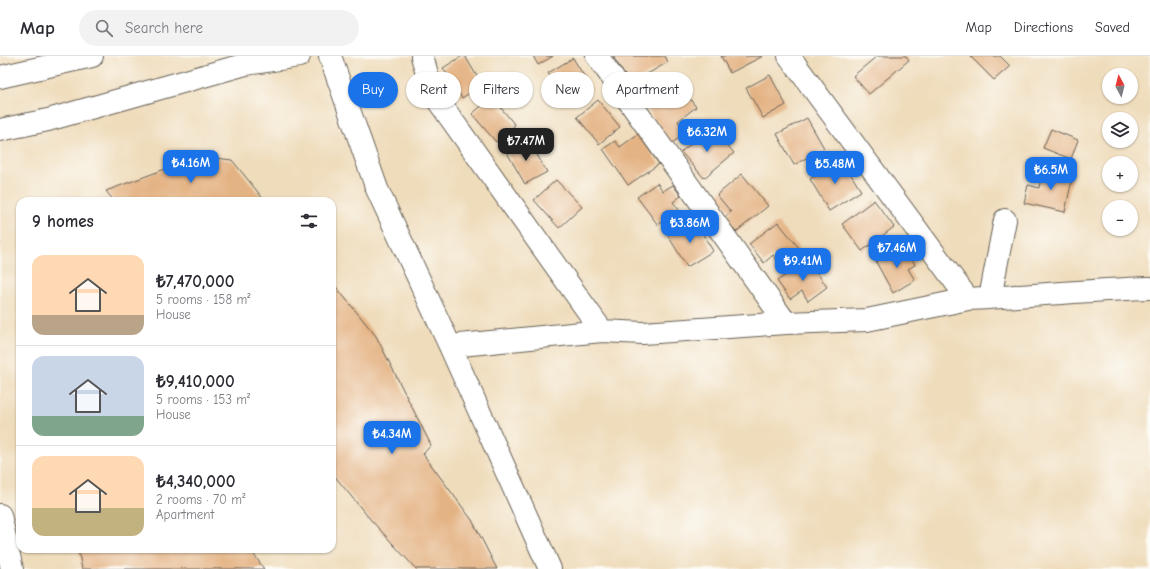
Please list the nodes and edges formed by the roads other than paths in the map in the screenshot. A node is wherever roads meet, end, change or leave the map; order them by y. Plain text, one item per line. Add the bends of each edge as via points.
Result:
1 (92, 56) edge
2 (299, 56) edge
3 (307, 56) edge
4 (333, 56) edge
5 (422, 56) edge
6 (597, 56) edge
7 (790, 56) edge
8 (0, 77) edge
9 (0, 130) edge
10 (1005, 220) dead end
11 (1150, 288) edge
12 (990, 298) junction
13 (968, 299) junction
14 (786, 323) junction
15 (602, 331) junction
16 (450, 346) junction
17 (0, 515) edge
18 (12, 569) edge
19 (550, 569) edge

1 - 8 street
2 - 9 street via 246,64 48,120
3 - 4 street
4 - 16 street via 377,189
5 - 15 street via 432,92
6 - 14 street
7 - 13 street
10 - 12 street
11 - 12 street
12 - 13 street
13 - 14 street via 867,320
14 - 15 street via 643,333
15 - 16 street
16 - 19 street
17 - 18 street

